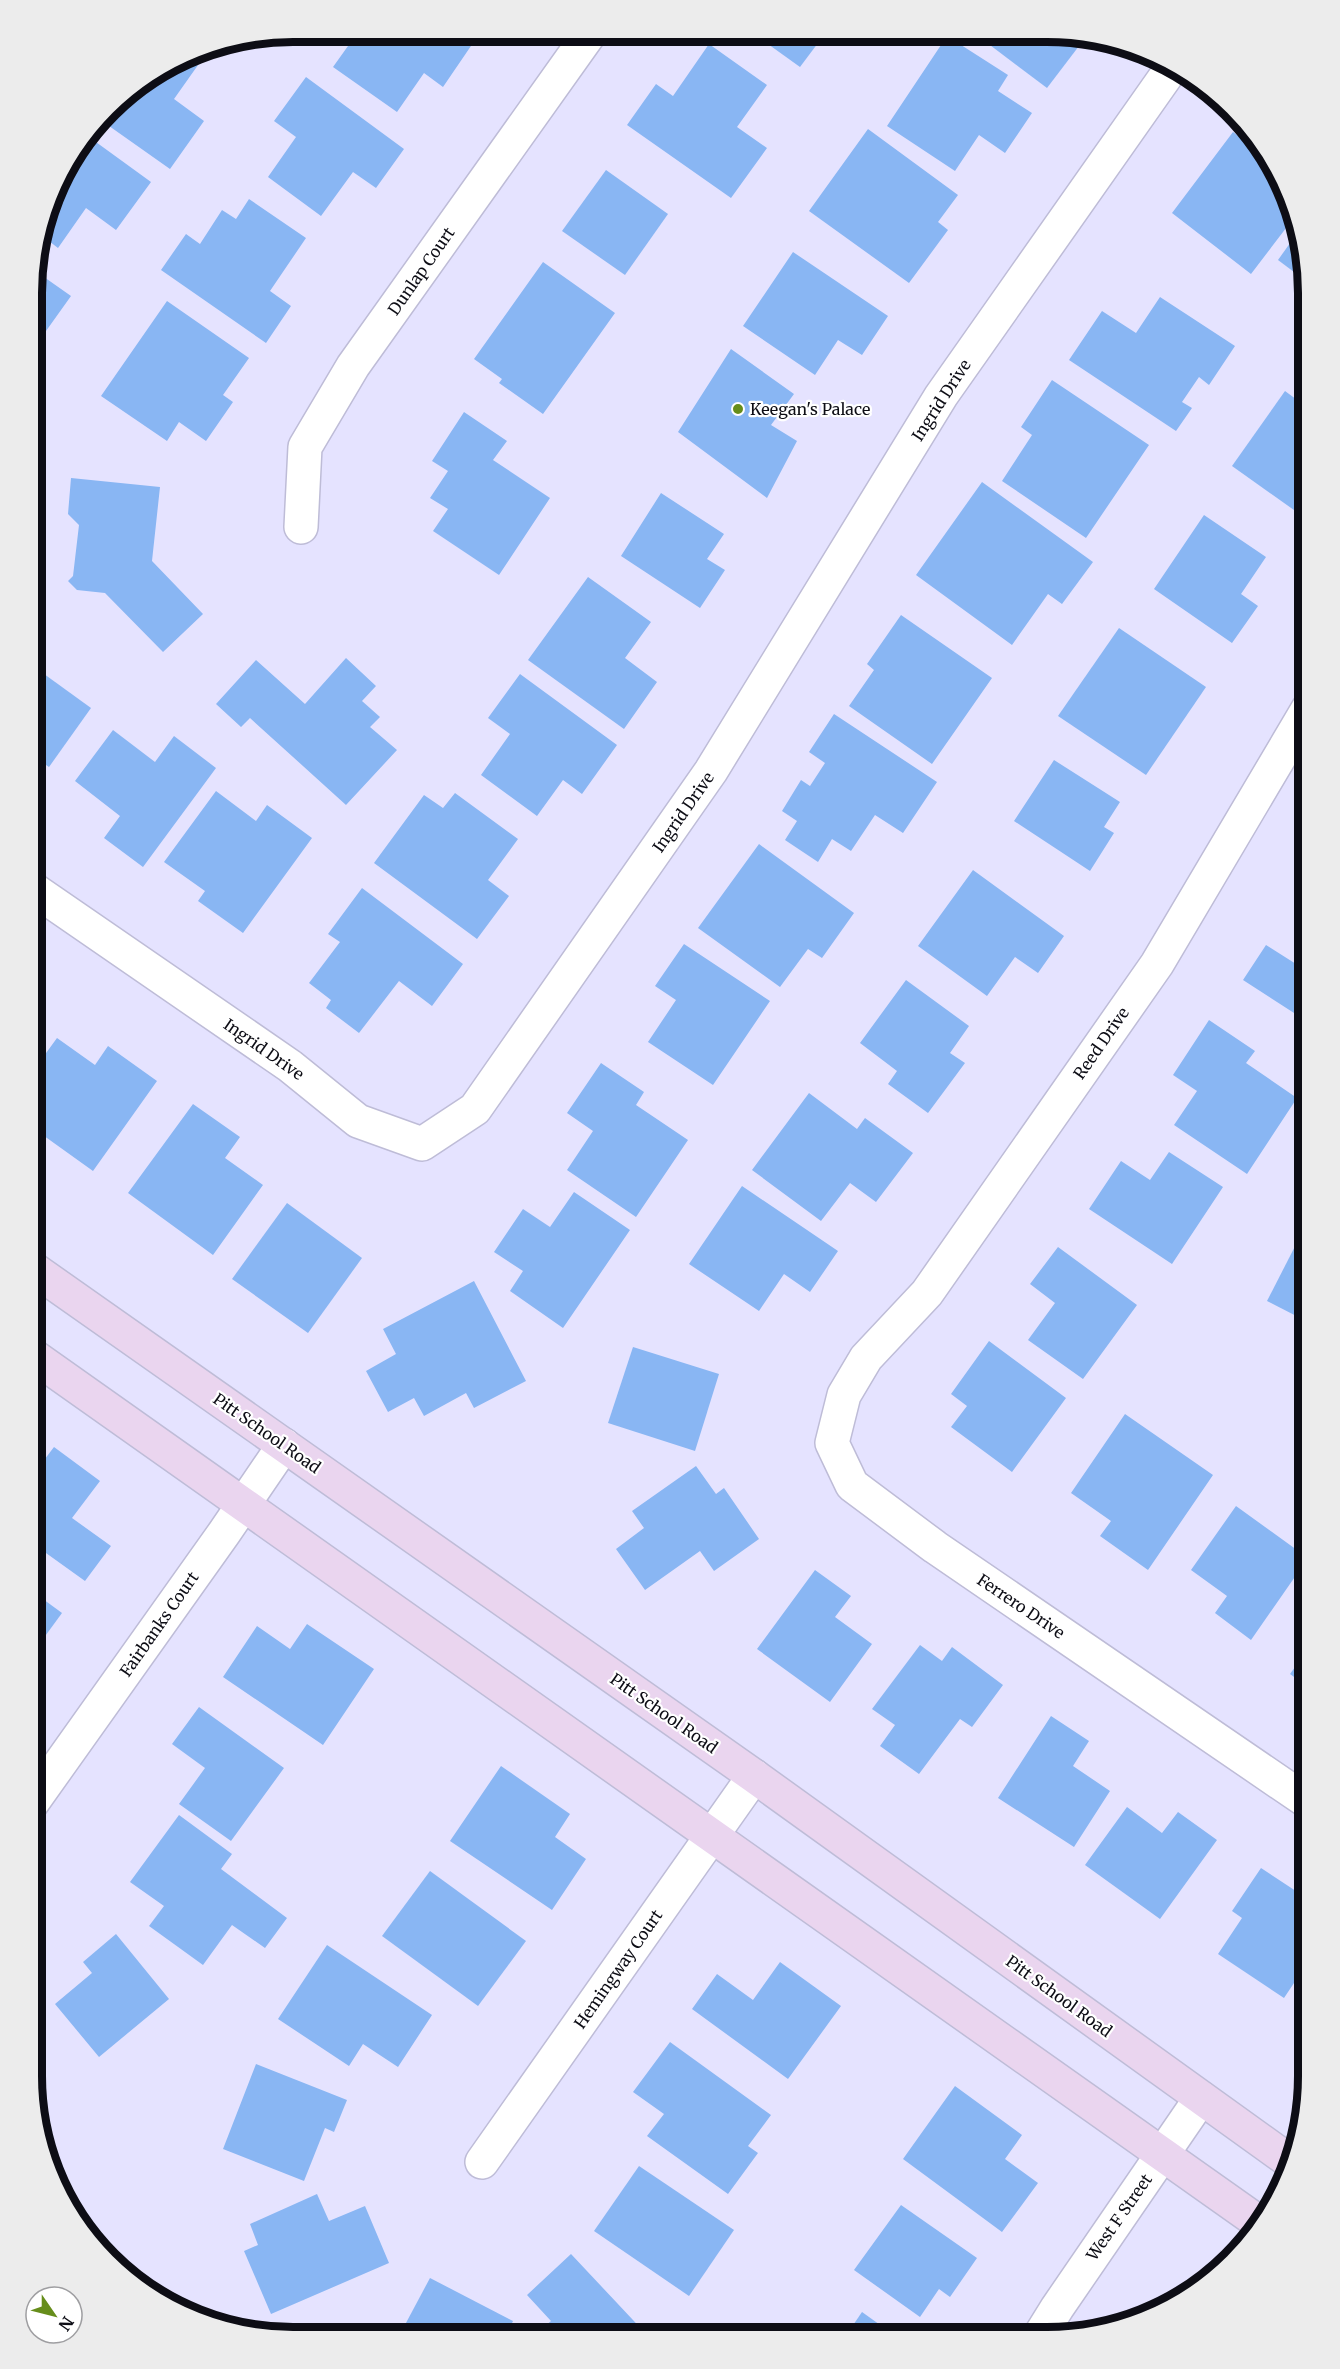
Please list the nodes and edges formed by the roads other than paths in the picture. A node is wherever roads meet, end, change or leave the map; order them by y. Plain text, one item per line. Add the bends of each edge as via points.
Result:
1 (584, 42) edge
2 (1168, 74) edge
3 (301, 527) dead end
4 (1298, 726) edge
5 (42, 896) edge
6 (42, 1274) edge
7 (866, 1358) joint
8 (42, 1362) edge
9 (284, 1445) junction
10 (243, 1504) junction
11 (754, 1776) junction
12 (42, 1789) edge
13 (1298, 1795) edge
14 (712, 1835) junction
15 (1201, 2098) junction
16 (1162, 2154) junction
17 (1285, 2158) edge
18 (482, 2162) dead end
19 (1253, 2219) edge
20 (1045, 2327) edge

1 - 3 street, Dunlap Court via 354,366 305,447
2 - 5 street, Ingrid Drive via 941,396 711,771 475,1109 422,1144 358,1121 290,1066
4 - 7 street, Reed Drive via 1157,964 927,1293
6 - 9 main road, Pitt School Road
7 - 13 street, Ferrero Drive via 844,1395 832,1443 852,1485 935,1547
8 - 10 main road
9 - 10 street, Fairbanks Court
9 - 11 main road, Pitt School Road
10 - 12 street, Fairbanks Court
10 - 14 main road
11 - 14 street, Hemingway Court
11 - 15 main road, Pitt School Road
14 - 16 main road
14 - 18 street, Hemingway Court
15 - 16 street, West F Street
15 - 17 main road, Pitt School Road
16 - 19 main road
16 - 20 street, West F Street

